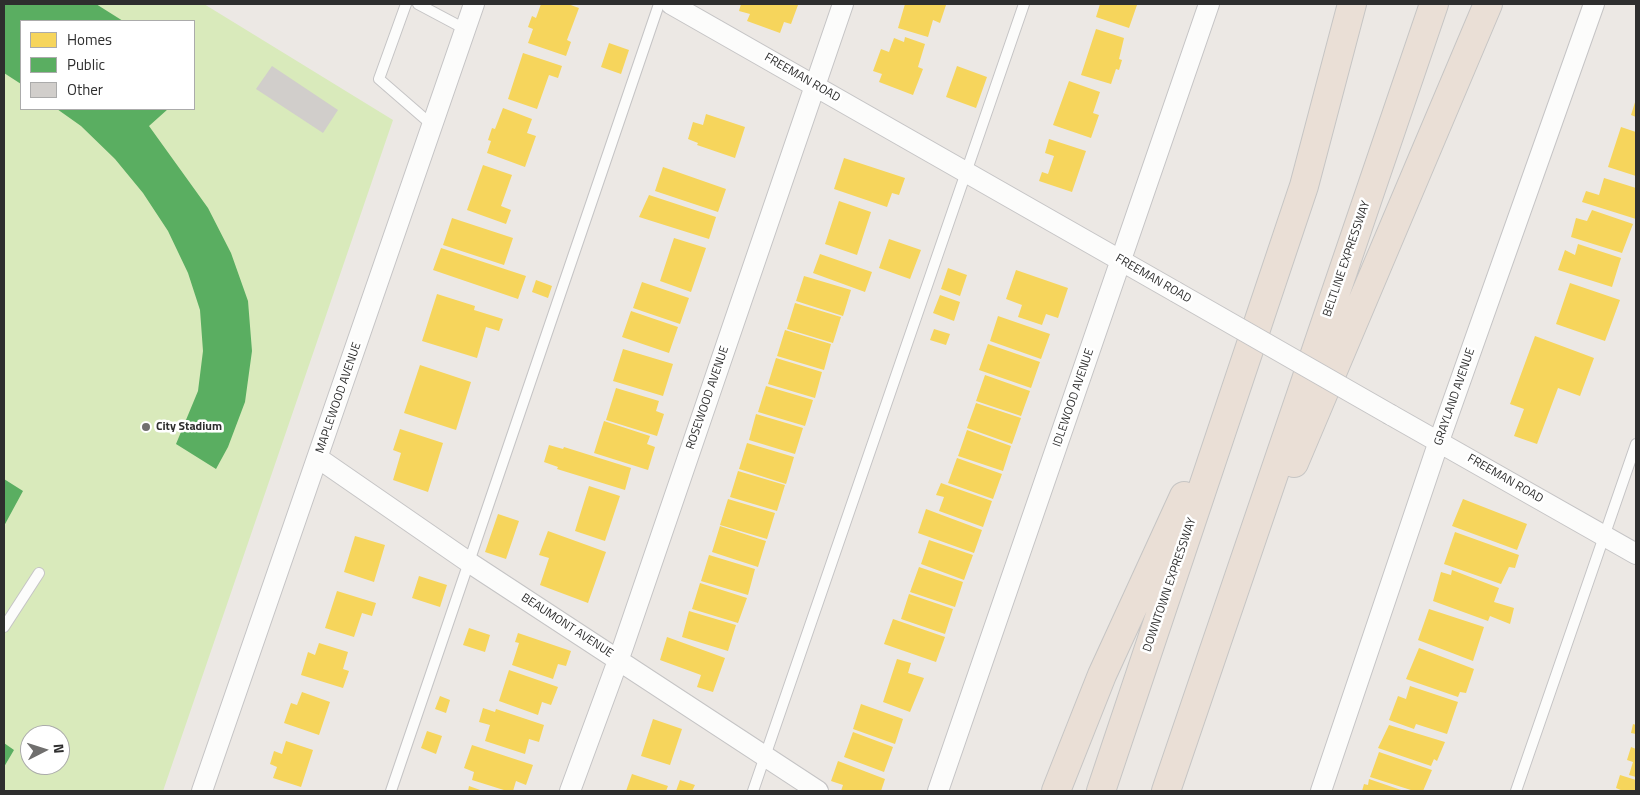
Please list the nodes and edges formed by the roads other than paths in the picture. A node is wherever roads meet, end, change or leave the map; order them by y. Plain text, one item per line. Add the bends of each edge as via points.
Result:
1 (406, 4) edge
2 (418, 4) edge
3 (474, 4) edge
4 (660, 4) edge
5 (671, 4) edge
6 (843, 4) edge
7 (1024, 4) edge
8 (1209, 4) edge
9 (1352, 4) edge
10 (1434, 4) edge
11 (1488, 4) edge
12 (1594, 4) edge
13 (465, 30) junction
14 (815, 86) junction
15 (432, 125) junction
16 (965, 172) junction
17 (1121, 260) junction
18 (1240, 380) junction
19 (1439, 441) junction
20 (1636, 444) edge
21 (318, 458) junction
22 (1260, 514) junction
23 (1603, 535) junction
24 (1636, 554) edge
25 (470, 563) junction
26 (39, 573) dead end
27 (4, 627) edge
28 (618, 660) junction
29 (765, 757) junction
30 (202, 791) edge
31 (392, 791) edge
32 (570, 791) edge
33 (753, 791) edge
34 (818, 791) edge
35 (938, 791) edge
36 (1056, 791) edge
37 (1101, 791) edge
38 (1166, 791) edge
39 (1321, 791) edge
40 (1516, 791) edge

1 - 15 lane via 380,78
2 - 13 lane
3 - 13 street, MAPLEWOOD AVENUE
4 - 25 lane
5 - 14 street, FREEMAN ROAD
6 - 14 street, ROSEWOOD AVENUE
7 - 16 lane
8 - 17 street, IDLEWOOD AVENUE
9 - 18 highway via 1304,186
10 - 22 highway, BELTLINE EXPRESSWAY
11 - 22 highway via 1297,458
12 - 19 street, GRAYLAND AVENUE
13 - 15 street, MAPLEWOOD AVENUE
14 - 16 street, FREEMAN ROAD
14 - 28 street, ROSEWOOD AVENUE
15 - 21 street, MAPLEWOOD AVENUE
16 - 17 street, FREEMAN ROAD
16 - 29 lane
17 - 19 street, FREEMAN ROAD, bridge
17 - 35 street, IDLEWOOD AVENUE
18 - 36 highway via 1102,675
18 - 37 highway, DOWNTOWN EXPRESSWAY
19 - 23 street, FREEMAN ROAD
19 - 39 street, GRAYLAND AVENUE
20 - 23 lane
21 - 25 street, BEAUMONT AVENUE
21 - 30 street, MAPLEWOOD AVENUE
22 - 38 highway
23 - 24 street, FREEMAN ROAD
23 - 40 lane
25 - 28 street, BEAUMONT AVENUE
25 - 31 lane
26 - 27 lane
28 - 29 street, BEAUMONT AVENUE
28 - 32 street, ROSEWOOD AVENUE
29 - 33 lane
29 - 34 street, BEAUMONT AVENUE

